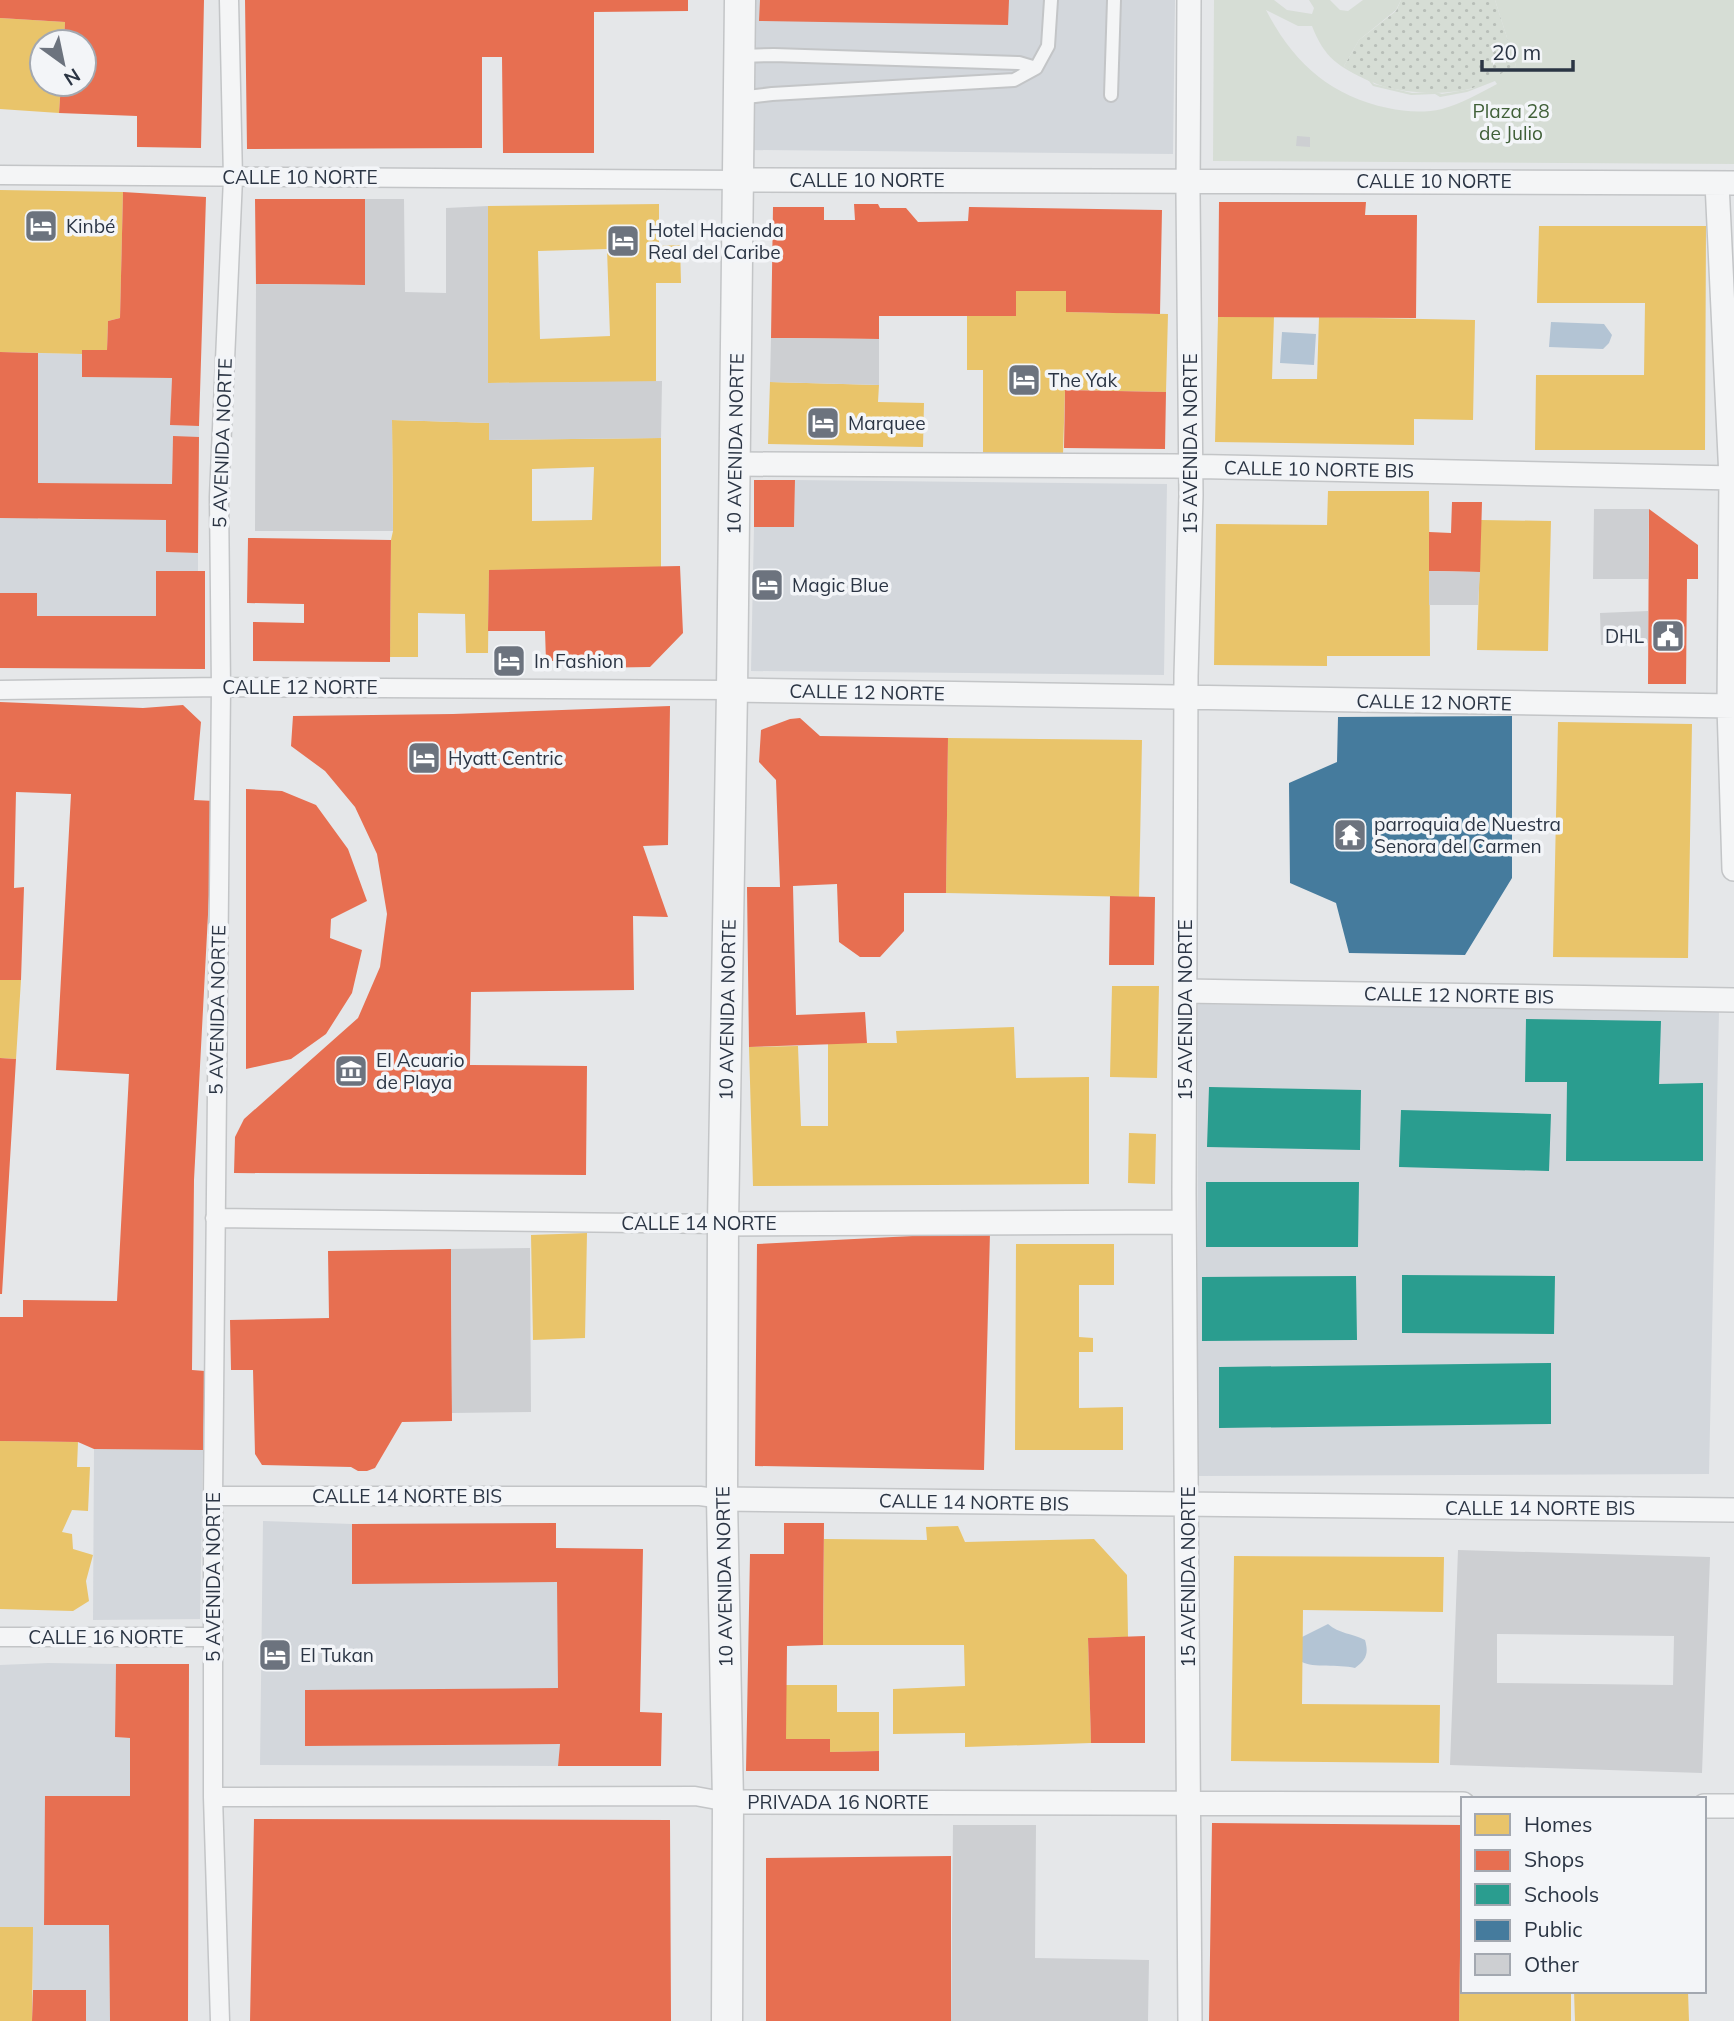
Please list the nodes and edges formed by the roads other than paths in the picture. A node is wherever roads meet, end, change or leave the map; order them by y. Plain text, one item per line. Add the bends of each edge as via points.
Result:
1 (229, 0) edge
2 (740, 0) edge
3 (1051, 0) edge
4 (1114, 0) edge
5 (1189, 0) edge
6 (738, 56) junction
7 (1036, 68) junction
8 (1111, 95) dead end
9 (737, 98) junction
10 (0, 175) edge
11 (233, 178) junction
12 (738, 180) junction
13 (1188, 180) junction
14 (1725, 183) edge
15 (735, 464) junction
16 (1191, 466) junction
17 (1733, 478) edge
18 (221, 687) junction
19 (0, 690) edge
20 (733, 690) junction
21 (1186, 698) junction
22 (1732, 706) edge
23 (1734, 869) edge
24 (1185, 990) junction
25 (1734, 1000) edge
26 (215, 1218) junction
27 (1184, 1222) junction
28 (723, 1224) junction
29 (213, 1496) junction
30 (722, 1499) junction
31 (1188, 1506) junction
32 (1734, 1510) edge
33 (0, 1637) edge
34 (213, 1637) junction
35 (213, 1797) junction
36 (728, 1802) junction
37 (1189, 1802) junction
38 (1461, 1804) edge
39 (1706, 1806) edge
40 (1734, 1806) edge
41 (220, 2021) edge
42 (727, 2021) edge
43 (1190, 2021) edge

1 - 11 street, 5 AVENIDA NORTE
2 - 6 street, 10 AVENIDA NORTE
3 - 7 lane via 1048,46
4 - 8 lane
5 - 13 street, 15 AVENIDA NORTE
6 - 7 lane via 1019,63
6 - 9 street, 10 AVENIDA NORTE
7 - 9 lane via 1014,80
9 - 12 street, 10 AVENIDA NORTE
10 - 11 street, CALLE 10 NORTE
11 - 12 street, CALLE 10 NORTE
11 - 18 street, 5 AVENIDA NORTE via 219,497
12 - 13 street, CALLE 10 NORTE
12 - 15 street, 10 AVENIDA NORTE
13 - 14 street, CALLE 10 NORTE
13 - 16 street, 15 AVENIDA NORTE
14 - 17 street
15 - 16 street, CALLE 10 NORTE BIS
15 - 20 street, 10 AVENIDA NORTE
16 - 17 street, CALLE 10 NORTE BIS
16 - 21 street, 15 AVENIDA NORTE
17 - 22 street
18 - 19 street, CALLE 12 NORTE
18 - 20 street, CALLE 12 NORTE
18 - 26 street, 5 AVENIDA NORTE
20 - 21 street, CALLE 12 NORTE
20 - 28 street, 10 AVENIDA NORTE
21 - 22 street, CALLE 12 NORTE
21 - 24 street, 15 AVENIDA NORTE
22 - 23 street
24 - 25 street, CALLE 12 NORTE BIS
24 - 27 street, 15 AVENIDA NORTE
26 - 28 street, CALLE 14 NORTE
26 - 29 street, 5 AVENIDA NORTE
27 - 28 street, CALLE 14 NORTE
27 - 31 street, 15 AVENIDA NORTE
28 - 30 street, 10 AVENIDA NORTE
29 - 30 street, CALLE 14 NORTE BIS
29 - 34 street, 5 AVENIDA NORTE
30 - 31 street, CALLE 14 NORTE BIS
30 - 36 street, 10 AVENIDA NORTE
31 - 32 street, CALLE 14 NORTE BIS
31 - 37 street, 15 AVENIDA NORTE
33 - 34 street, CALLE 16 NORTE
34 - 35 street, 5 AVENIDA NORTE
35 - 36 street, PRIVADA 16 NORTE via 695,1796
35 - 41 street, 5 AVENIDA NORTE
36 - 37 street, PRIVADA 16 NORTE
36 - 42 street, 10 AVENIDA NORTE
37 - 38 street, PRIVADA 16 NORTE
37 - 43 street, 15 AVENIDA NORTE
39 - 40 street

